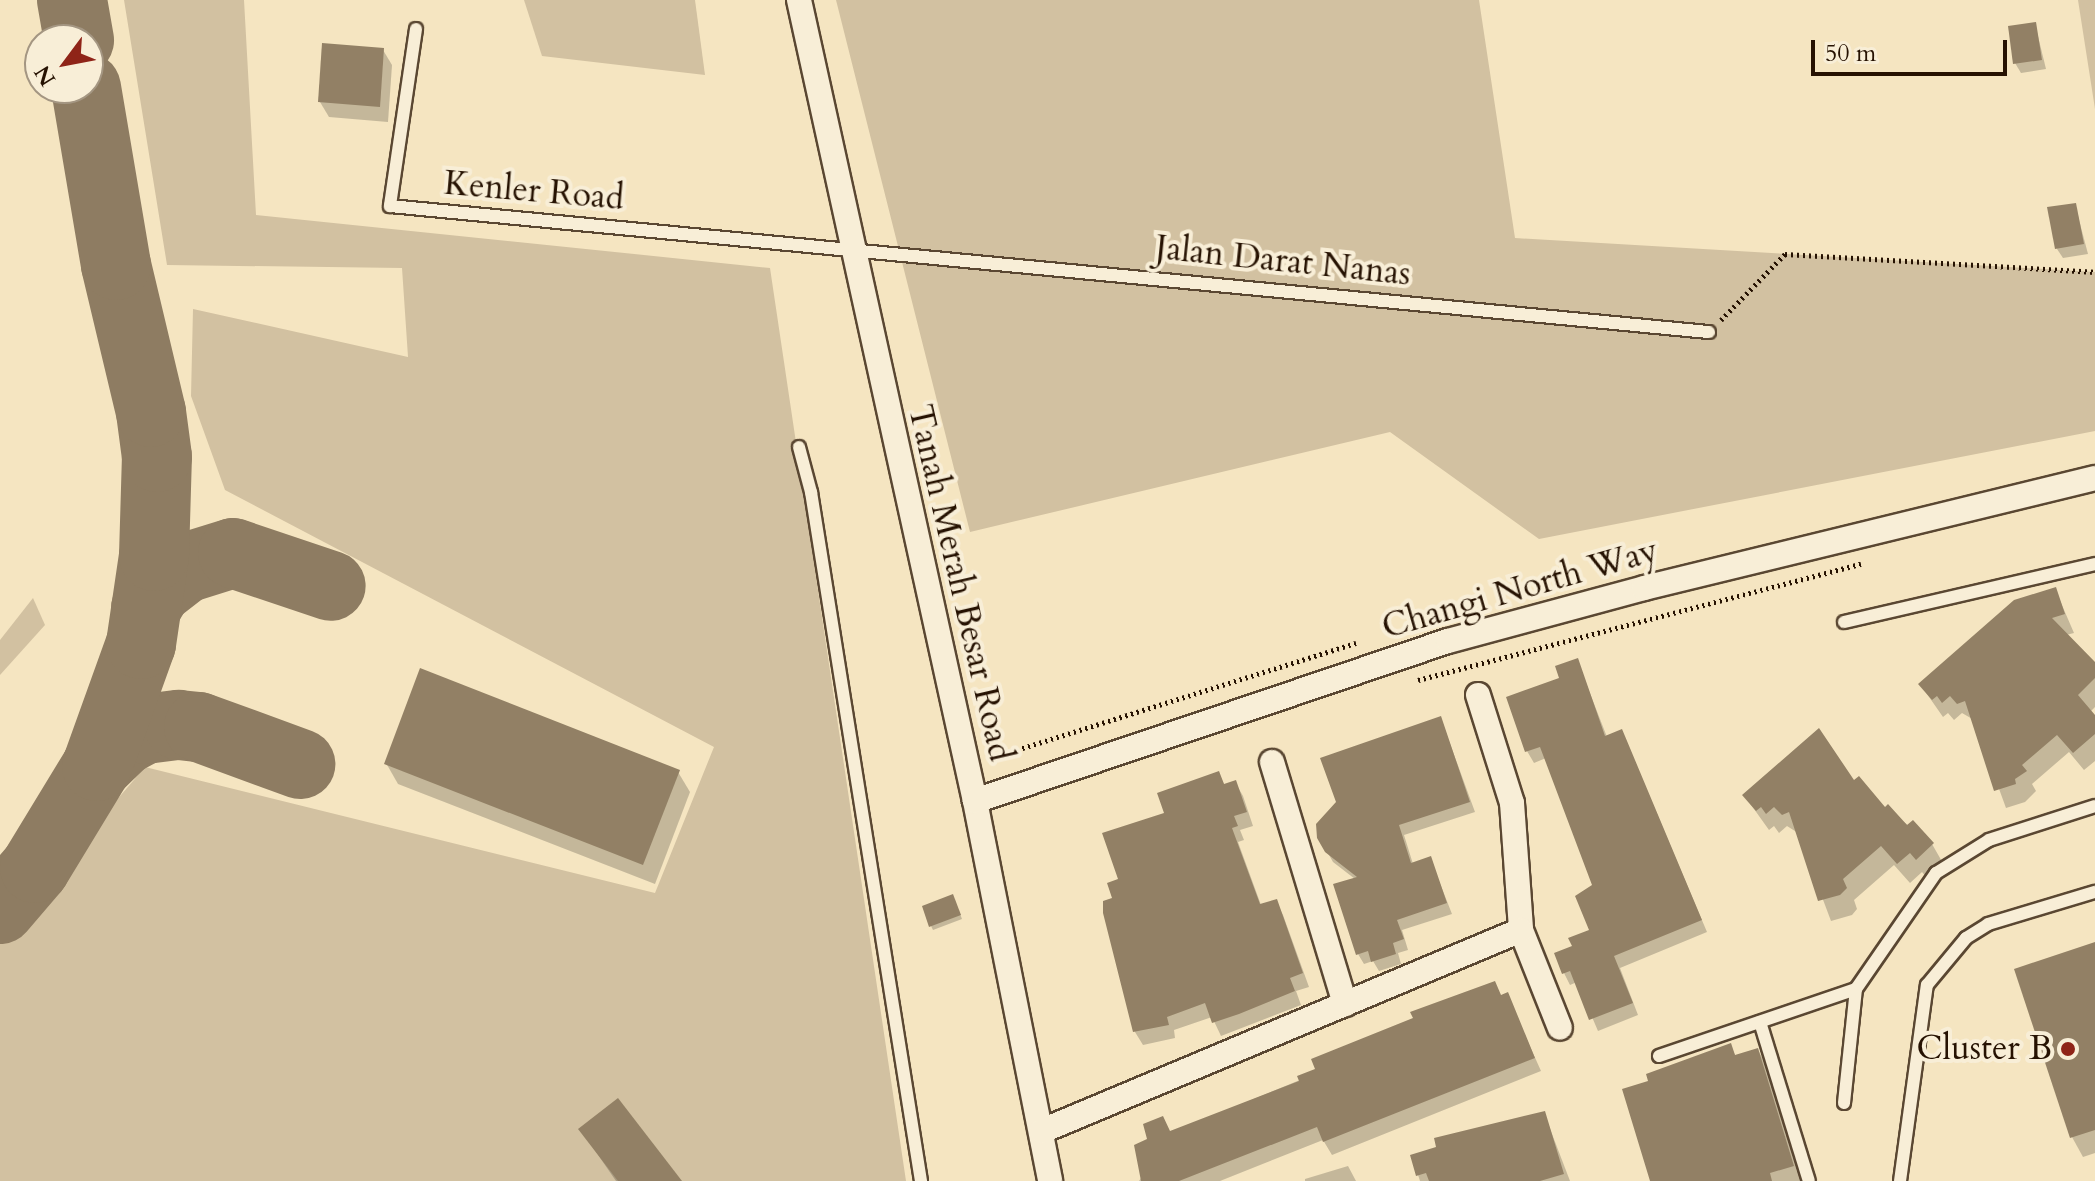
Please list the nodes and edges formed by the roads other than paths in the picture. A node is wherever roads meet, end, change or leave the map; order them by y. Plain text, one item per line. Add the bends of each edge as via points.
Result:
1 (799, 0) edge
2 (416, 29) dead end
3 (851, 247) junction
4 (1709, 332) road end
5 (799, 447) dead end
6 (2095, 478) edge
7 (2095, 564) edge
8 (1844, 622) dead end
9 (1478, 695) dead end
10 (1272, 762) dead end
11 (975, 801) junction
12 (2095, 806) edge
13 (2095, 892) edge
14 (1521, 930) junction
15 (1856, 989) junction
16 (1345, 1004) junction
17 (1760, 1022) junction
18 (1560, 1028) dead end
19 (1659, 1056) dead end
20 (1844, 1103) dead end
21 (1042, 1131) junction
22 (921, 1181) edge
23 (1050, 1181) edge
24 (1809, 1181) edge
25 (1900, 1181) edge

1 - 3 street, Tanah Merah Besar Road
2 - 3 lane, Kenler Road via 390,206
3 - 4 lane, Jalan Darat Nanas
3 - 11 street, Tanah Merah Besar Road
5 - 22 lane via 811,492
6 - 11 street, Changi North Way via 1448,641
7 - 8 lane
9 - 14 street via 1512,803
10 - 16 street
11 - 21 street, Tanah Merah Besar Road
12 - 15 lane via 1961,852 1936,873
13 - 25 lane via 1988,924 1966,938 1927,985
14 - 16 street
14 - 18 street
15 - 17 lane
15 - 20 lane
16 - 21 street
17 - 19 lane
17 - 24 lane
21 - 23 street, Tanah Merah Besar Road

